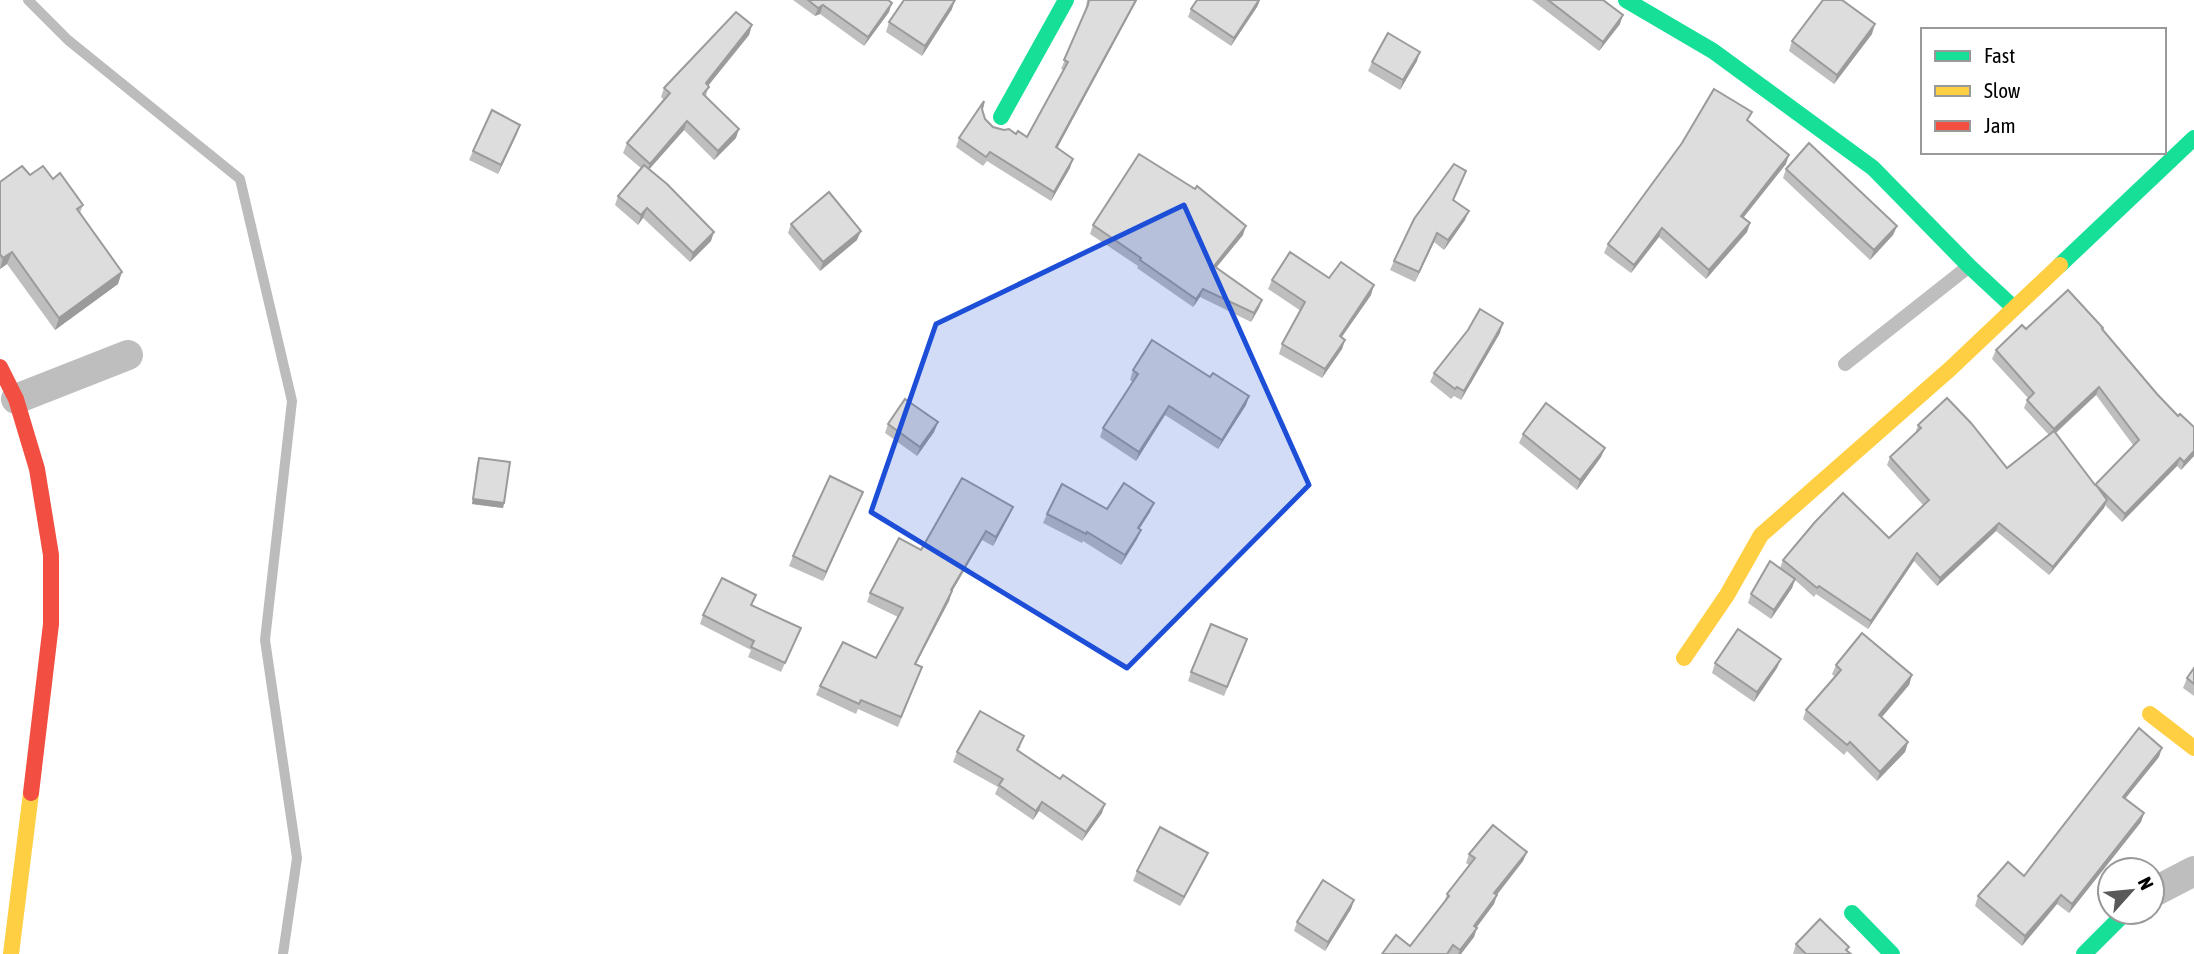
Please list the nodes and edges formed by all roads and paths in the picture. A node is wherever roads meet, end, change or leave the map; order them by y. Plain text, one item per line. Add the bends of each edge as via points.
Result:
1 (1066, 0) edge
2 (1626, 0) edge
3 (1001, 117) dead end
4 (2194, 138) edge
5 (1969, 266) junction
6 (2012, 307) junction
7 (128, 355) dead end
8 (1846, 364) dead end
9 (0, 367) edge
10 (16, 399) junction
11 (1684, 658) dead end
12 (2150, 714) dead end
13 (2194, 747) edge
14 (2194, 871) edge
15 (2166, 885) edge
16 (1852, 914) dead end
17 (2112, 926) edge
18 (11, 954) edge
19 (1892, 954) edge
20 (2084, 954) edge

1 - 3 street
2 - 5 street via 1713,51 1873,168
4 - 6 street
5 - 6 street
5 - 8 lane
6 - 11 street via 1901,413 1761,535
7 - 10 street
9 - 10 street
10 - 18 street via 37,469 51,555 51,624
12 - 13 street
14 - 15 street
16 - 19 street
17 - 20 street

